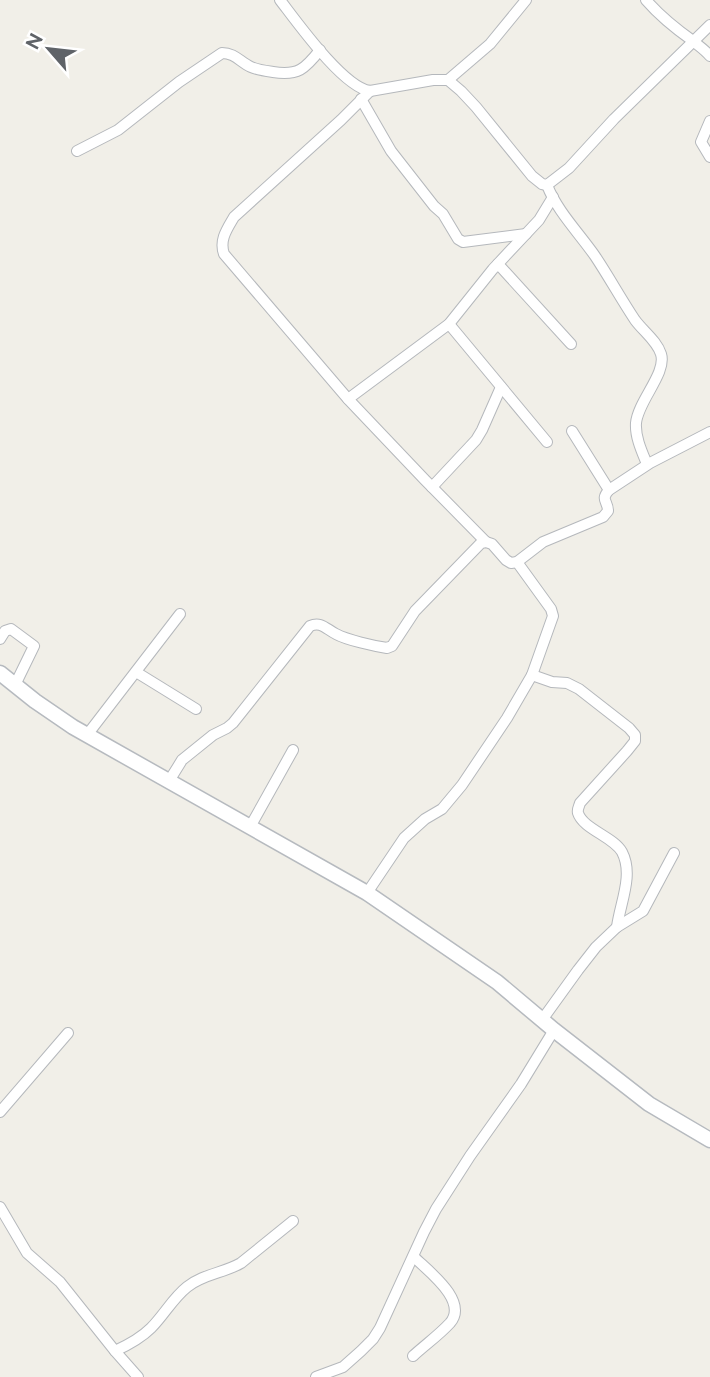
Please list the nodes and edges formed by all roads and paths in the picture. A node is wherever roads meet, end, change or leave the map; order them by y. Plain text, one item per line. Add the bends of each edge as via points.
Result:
1 (280, 0) edge
2 (526, 0) edge
3 (646, 0) edge
4 (710, 25) edge
5 (693, 42) junction
6 (320, 50) junction
7 (710, 56) edge
8 (448, 80) junction
9 (370, 90) junction
10 (362, 99) junction
11 (710, 121) edge
12 (77, 151) dead end
13 (710, 157) edge
14 (548, 185) junction
15 (553, 197) junction
16 (527, 234) junction
17 (498, 264) junction
18 (449, 324) junction
19 (570, 344) dead end
20 (501, 387) junction
21 (348, 399) junction
22 (572, 431) dead end
23 (710, 432) edge
24 (547, 442) dead end
25 (647, 464) junction
26 (432, 487) junction
27 (609, 490) junction
28 (486, 542) junction
29 (517, 562) junction
30 (180, 614) dead end
31 (0, 639) edge
32 (136, 672) junction
33 (0, 673) edge
34 (532, 675) junction
35 (15, 685) junction
36 (196, 709) dead end
37 (87, 735) junction
38 (293, 750) dead end
39 (169, 781) junction
40 (250, 827) junction
41 (674, 853) dead end
42 (367, 893) junction
43 (617, 927) junction
44 (542, 1020) junction
45 (554, 1030) junction
46 (68, 1033) dead end
47 (0, 1112) edge
48 (710, 1140) edge
49 (0, 1207) edge
50 (293, 1221) dead end
51 (414, 1257) junction
52 (115, 1351) junction
53 (413, 1356) dead end
54 (138, 1377) edge
55 (316, 1377) edge

1 - 6 street
2 - 8 street via 490,44
3 - 5 street
4 - 5 street
5 - 7 street
5 - 14 street
6 - 9 street via 351,83
6 - 12 street via 293,74 257,69 222,53 118,130
8 - 9 street
8 - 14 street via 532,176
9 - 10 street
10 - 16 street via 391,151 458,239 471,242
10 - 21 street via 234,217 222,247
11 - 13 street via 701,142
14 - 15 street
15 - 16 street
15 - 25 street via 662,357 637,419
16 - 17 street
17 - 18 street
17 - 19 street
18 - 20 street
18 - 21 street
20 - 24 street
20 - 26 street via 482,430
21 - 26 street
22 - 27 street
23 - 25 street
25 - 27 street
26 - 28 street
27 - 29 street via 604,499 609,509 603,517 543,542
28 - 29 street via 506,560
28 - 39 street via 415,611 392,646 346,638 320,624 310,626 233,723 182,760
29 - 34 street via 553,616
30 - 32 street
31 - 35 street via 11,629 34,646
32 - 36 street
32 - 37 street
33 - 35 street
34 - 42 street via 453,798 404,838
34 - 43 street via 579,689 635,735 635,741 577,810 621,849 626,861
35 - 37 street
37 - 39 street
38 - 40 street
39 - 40 street
40 - 42 street
41 - 43 street via 643,911
42 - 44 street via 484,972
43 - 44 street via 587,957
44 - 45 street
45 - 48 street via 649,1104
45 - 51 street via 456,1176
46 - 47 street
49 - 52 street via 27,1253 60,1282
50 - 52 street via 241,1263 190,1285 151,1329
51 - 53 street via 447,1291 455,1310 450,1322
51 - 55 street via 373,1339 343,1367
52 - 54 street

